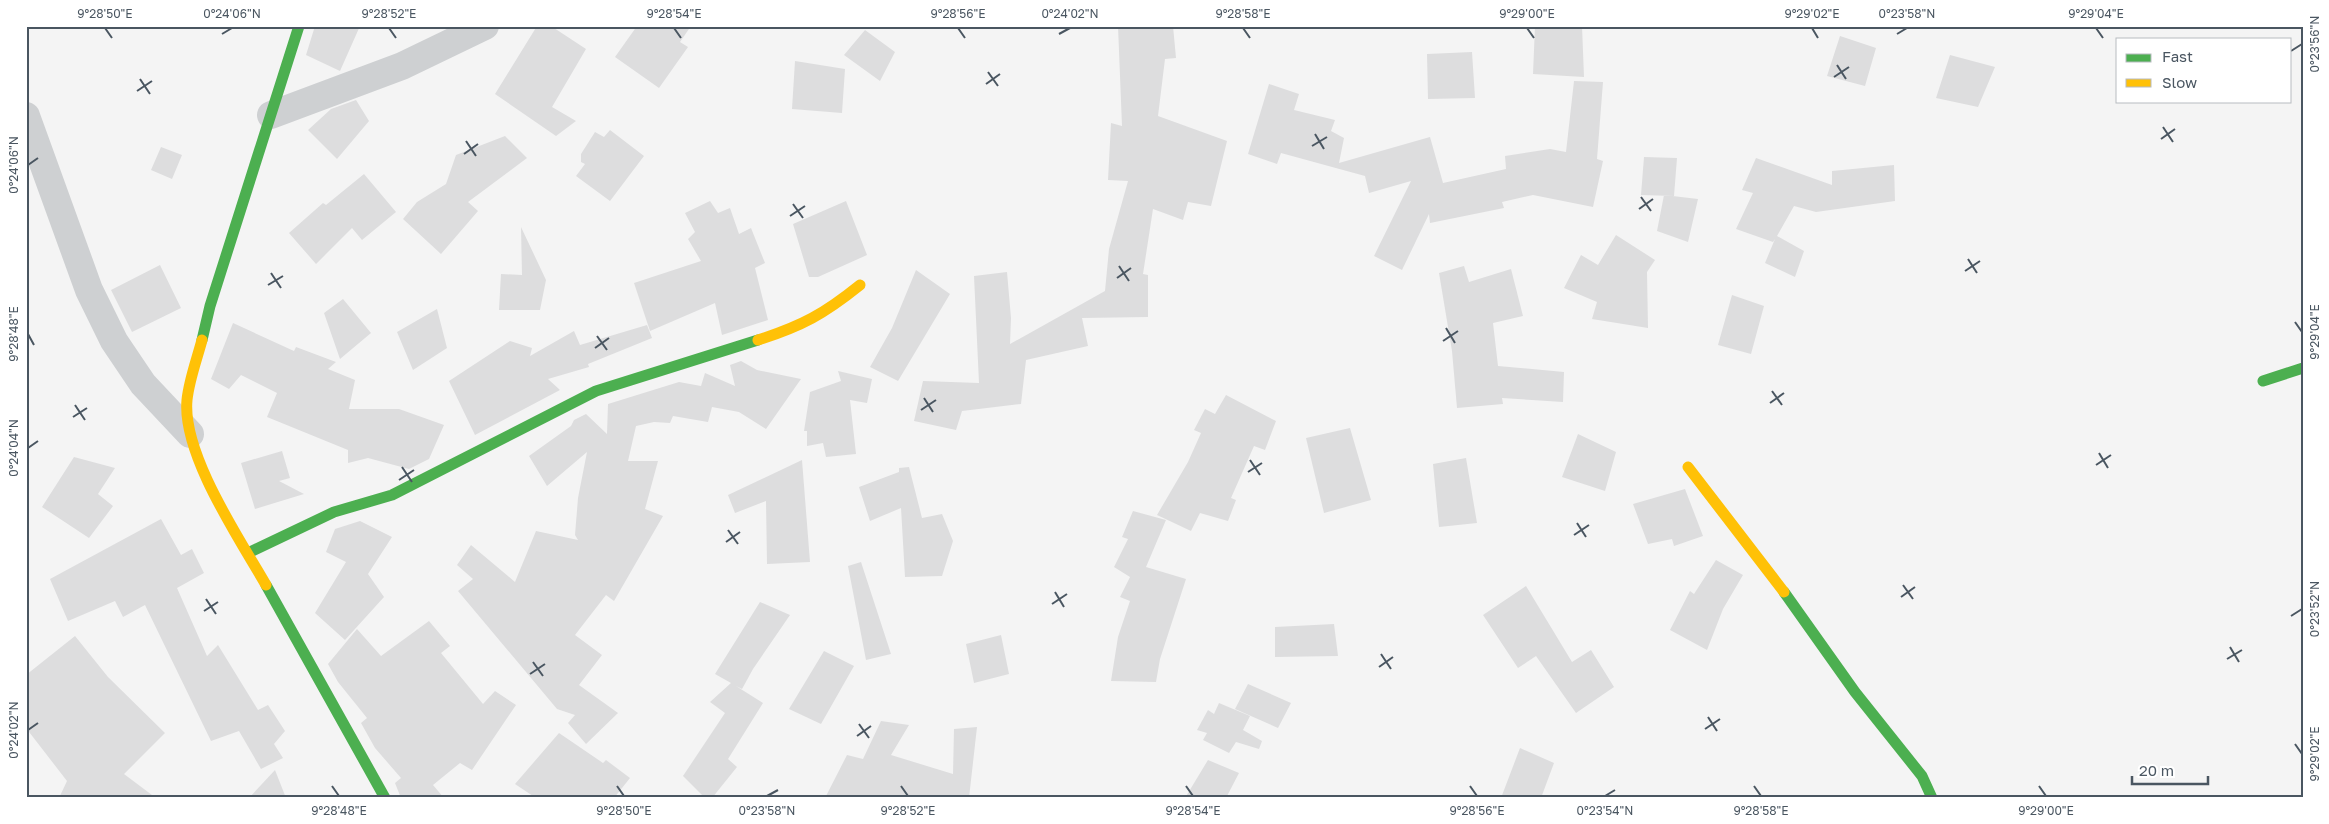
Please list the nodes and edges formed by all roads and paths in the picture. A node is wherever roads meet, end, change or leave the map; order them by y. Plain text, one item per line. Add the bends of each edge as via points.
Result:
1 (299, 26) edge
2 (485, 26) edge
3 (271, 115) junction
4 (26, 116) edge
5 (860, 285) dead end
6 (2303, 368) edge
7 (2262, 381) dead end
8 (190, 434) junction
9 (1688, 467) dead end
10 (248, 552) junction
11 (384, 798) edge
12 (1932, 798) edge

1 - 3 street
2 - 3 street via 402,66
3 - 8 street via 194,364 187,400
4 - 8 street via 89,290 114,341 143,384
5 - 10 street via 828,310 792,329 596,391 392,494 334,512
6 - 7 street
8 - 10 street via 204,472
9 - 12 street via 1800,613 1855,692 1922,776
10 - 11 street

